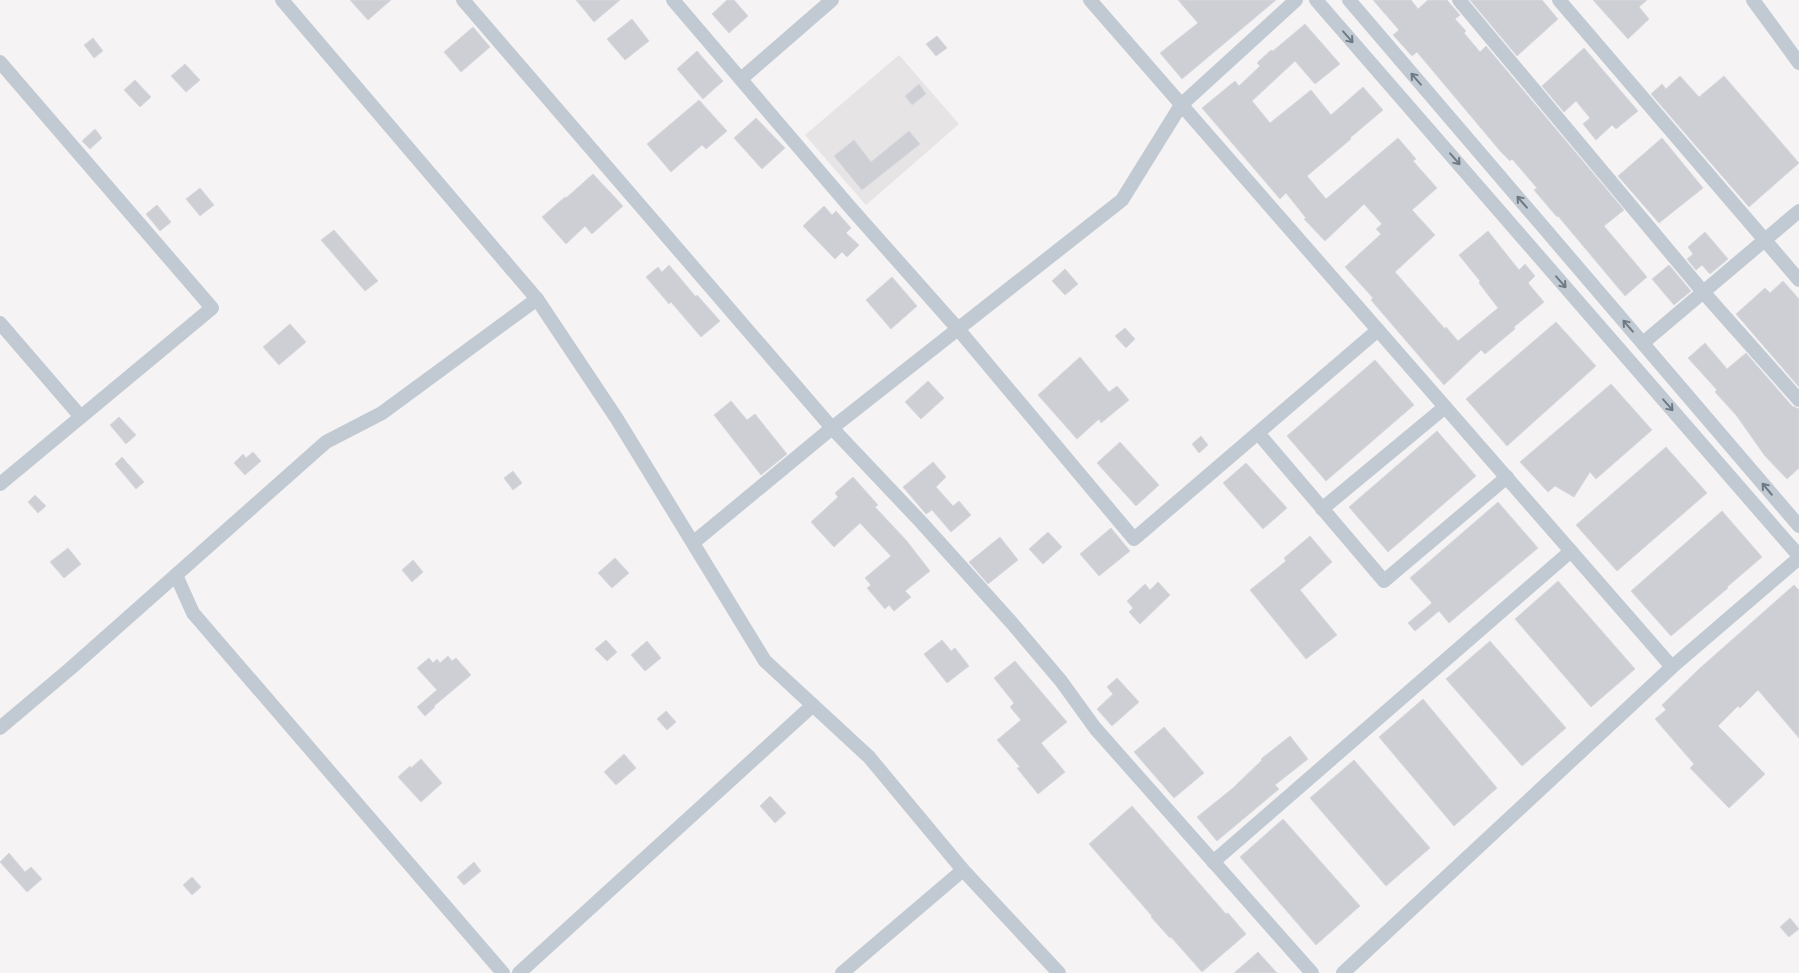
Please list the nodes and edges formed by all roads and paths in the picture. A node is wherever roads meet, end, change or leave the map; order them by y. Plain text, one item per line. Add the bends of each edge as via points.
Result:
1 (282, 0) edge
2 (673, 0) edge
3 (832, 0) edge
4 (1090, 0) edge
5 (1296, 0) edge
6 (1316, 0) edge
7 (1349, 0) edge
8 (1459, 0) edge
9 (1559, 0) edge
10 (1753, 0) edge
11 (468, 2) edge
12 (0, 62) edge
13 (1799, 62) edge
14 (741, 79) junction
15 (1182, 105) junction
16 (1799, 211) edge
17 (1764, 240) junction
18 (1799, 280) edge
19 (1704, 293) junction
20 (537, 299) junction
21 (0, 323) edge
22 (958, 329) junction
23 (1378, 330) junction
24 (1643, 343) junction
25 (1799, 400) edge
26 (1445, 407) junction
27 (81, 417) junction
28 (832, 428) junction
29 (1258, 433) junction
30 (1507, 477) junction
31 (0, 484) edge
32 (1322, 509) junction
33 (1799, 526) edge
34 (694, 542) junction
35 (1571, 551) junction
36 (1799, 557) edge
37 (176, 575) junction
38 (1672, 667) junction
39 (813, 706) junction
40 (0, 728) edge
41 (1213, 862) junction
42 (963, 870) junction
43 (503, 973) edge
44 (519, 973) edge
45 (842, 973) edge
46 (1059, 973) edge
47 (1312, 973) edge
48 (1343, 973) edge

1 - 20 street
2 - 14 street
3 - 14 street
4 - 15 street
5 - 15 street
6 -> 36 street
24 -> 7 street
8 - 19 street
9 - 17 street
10 - 13 street
11 - 28 street
12 - 27 street via 212,308
14 - 22 street
15 - 22 street via 1122,200
15 - 23 street
16 - 17 street
17 - 18 street
17 - 19 street
19 - 24 street
19 - 25 street
20 - 34 street
20 - 37 street via 382,413 326,442
21 - 27 street
22 - 28 street
22 - 29 street via 1134,540
23 - 26 street
23 - 29 street
33 -> 24 street
26 - 30 street
26 - 32 street
27 - 31 street
28 - 34 street
28 - 41 street via 1011,622 1061,681 1094,728
29 - 32 street
30 - 32 street via 1384,581
30 - 35 street
34 - 39 street via 765,661
35 - 38 street
35 - 41 street
36 - 38 street
37 - 40 street
37 - 43 street via 193,613
38 - 48 street
39 - 42 street via 869,757
39 - 44 street
41 - 47 street
42 - 45 street
42 - 46 street

